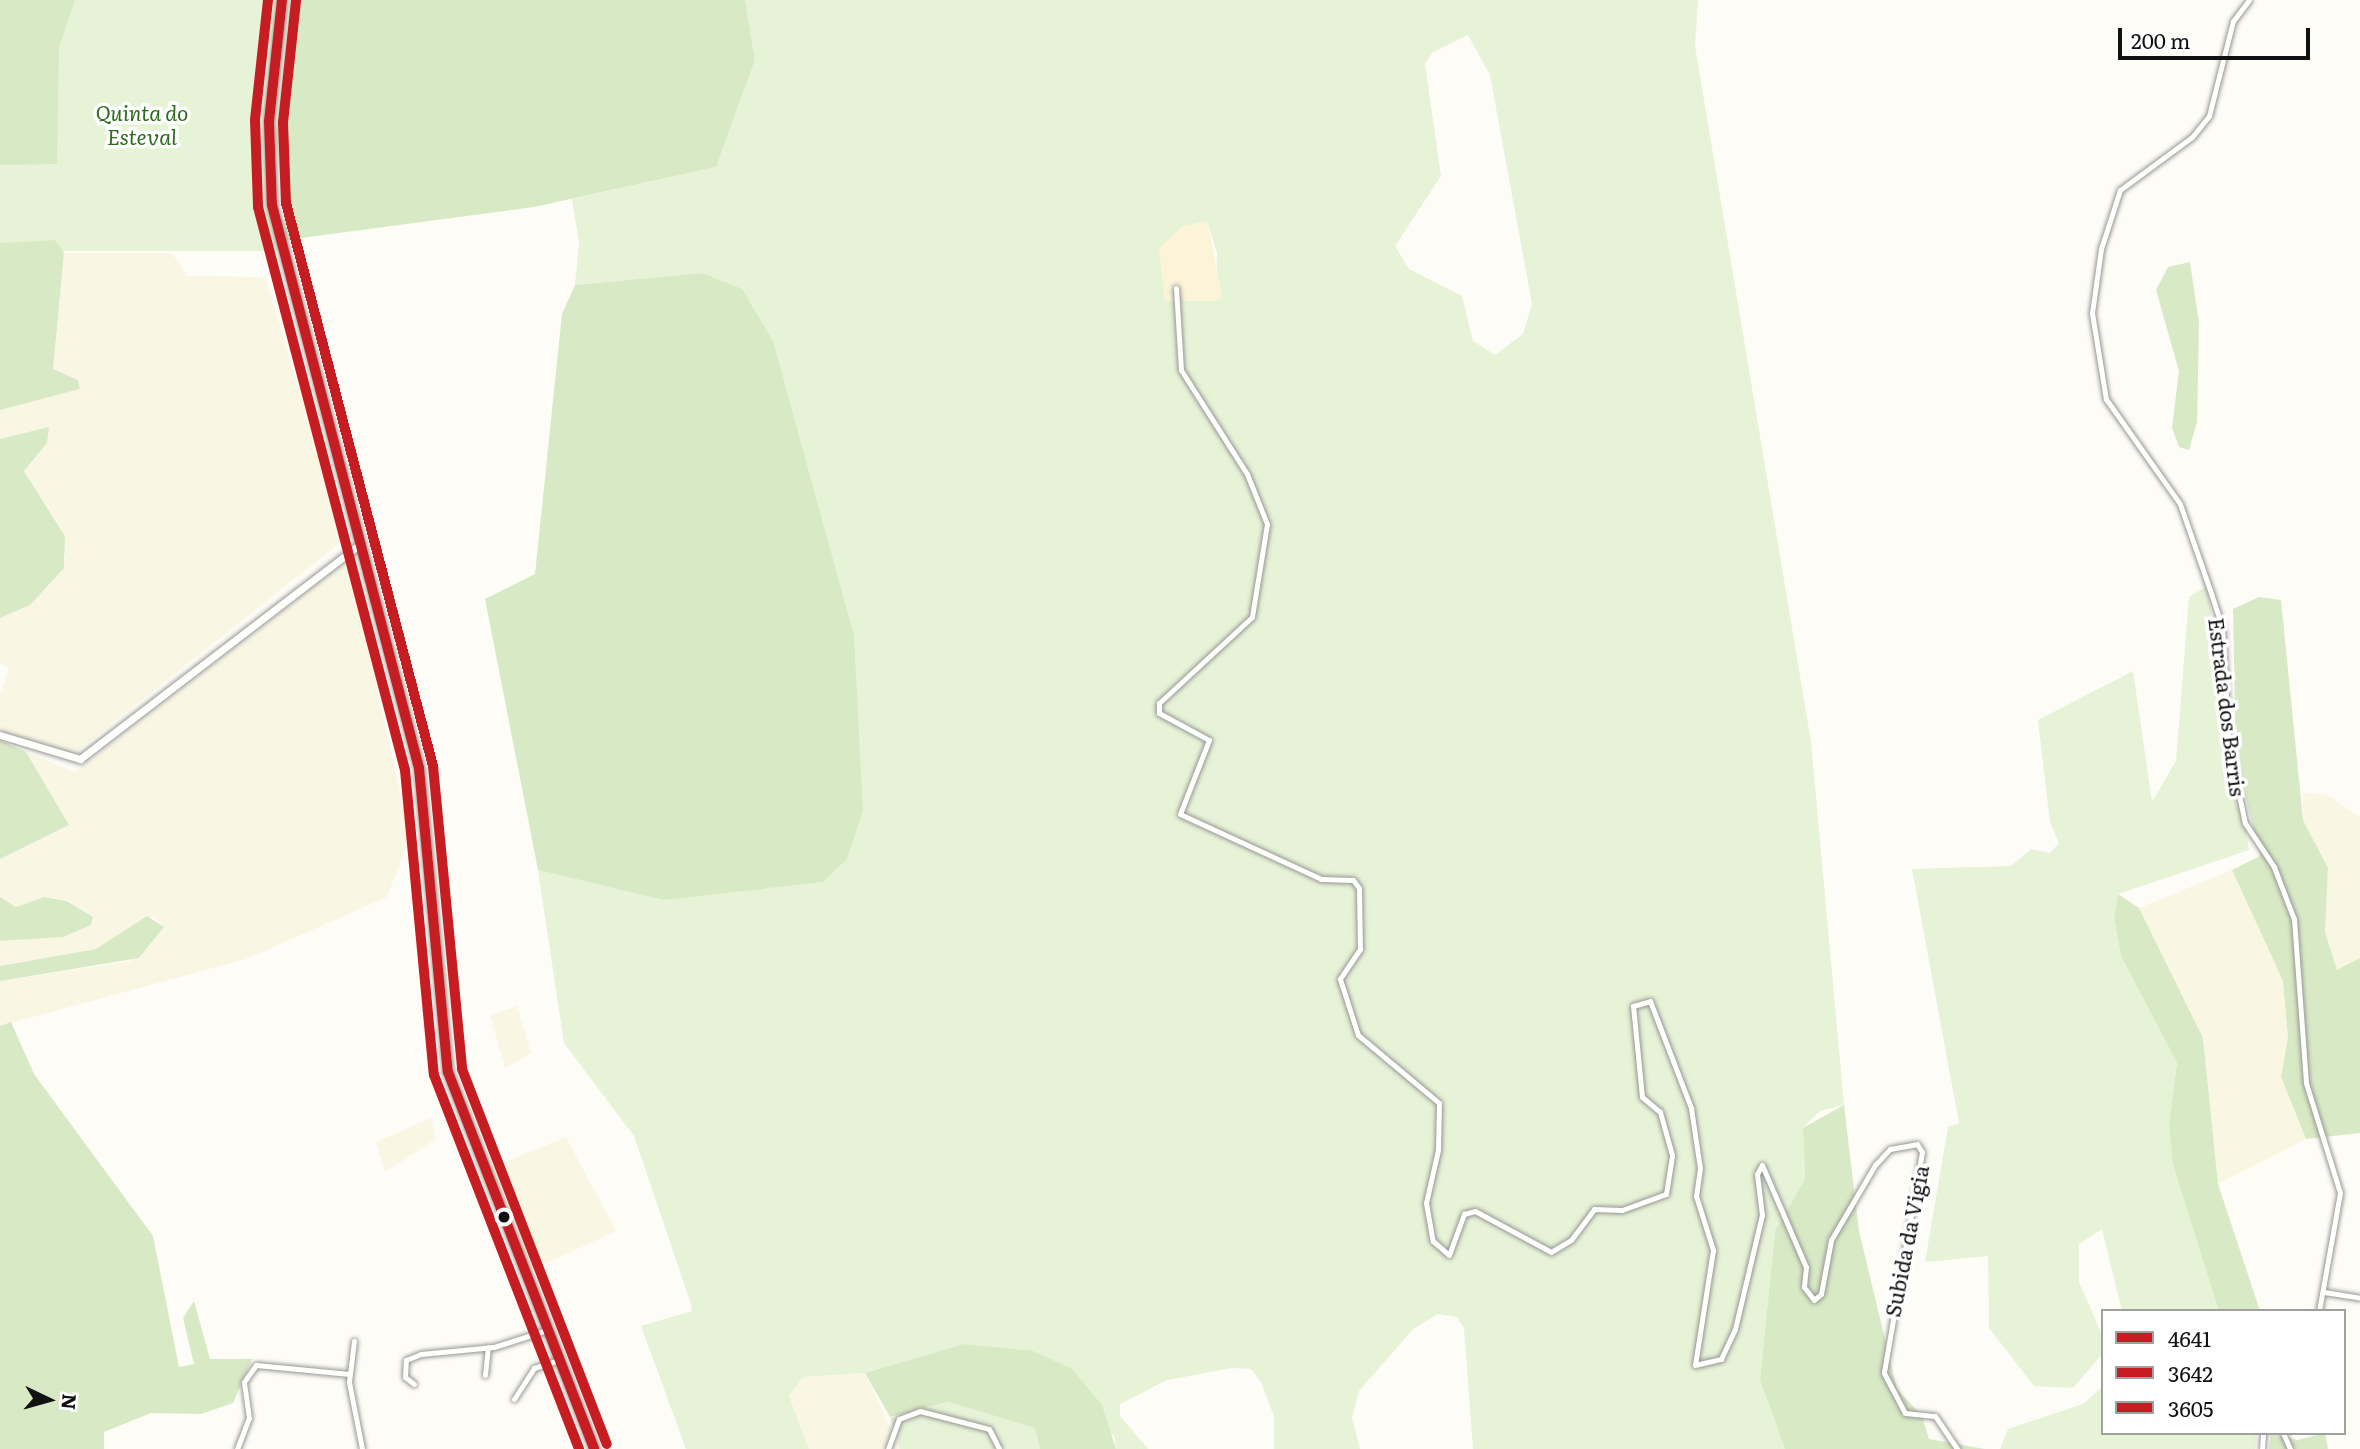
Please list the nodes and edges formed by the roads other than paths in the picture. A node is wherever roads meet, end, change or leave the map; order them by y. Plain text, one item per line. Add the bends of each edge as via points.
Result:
1 (282, 0) edge
2 (2249, 0) edge
3 (1175, 288) dead end
4 (360, 544) junction
5 (0, 735) edge
6 (2324, 1292) junction
7 (2360, 1298) edge
8 (2320, 1309) edge
9 (547, 1330) junction
10 (354, 1341) dead end
11 (488, 1347) junction
12 (558, 1360) junction
13 (350, 1374) junction
14 (485, 1375) dead end
15 (414, 1384) dead end
16 (514, 1399) dead end
17 (237, 1449) edge
18 (362, 1449) edge
19 (594, 1449) edge
20 (888, 1449) edge
21 (999, 1449) edge
22 (1957, 1449) edge

1 - 4 main road via 269,175 280,244
2 - 6 street, Estrada dos Barris via 2233,21 2209,116 2192,137 2120,190 2101,248 2092,313 2106,399 2180,504 2208,582 2222,628 2229,748 2245,823 2284,886 2294,919 2306,1083 2340,1193
3 - 22 street, Subida da Vigia via 1181,370 1247,474 1267,524 1252,617 1159,703 1159,712 1209,740 1180,814 1321,879 1353,880 1359,888 1360,949 1340,979 1358,1035 1439,1103 1438,1150 1426,1203 1433,1241 1449,1255 1464,1214 1475,1211 1551,1252 1571,1240 1594,1209 1622,1210 1666,1194 1672,1155 1660,1112 1642,1097 1633,1006 1650,1001 1696,1127 1696,1196 1713,1250 1695,1365 1721,1359 1735,1329 1762,1215 1757,1174 1762,1165 1806,1267 1804,1287 1814,1300 1821,1294 1831,1240 1875,1165 1890,1149 1917,1144 1922,1152 1884,1373 1905,1413 1934,1416
4 - 5 street via 79,759
4 - 9 main road via 427,810 448,1072
6 - 7 street
6 - 8 street, Estrada dos Barris
9 - 11 street
9 - 12 main road
10 - 13 street
11 - 14 street
11 - 15 street via 406,1360 405,1377
12 - 16 street via 534,1368
12 - 19 main road
13 - 17 street via 256,1365 244,1382 249,1418
13 - 18 street
20 - 21 street via 899,1419 920,1411 989,1429

